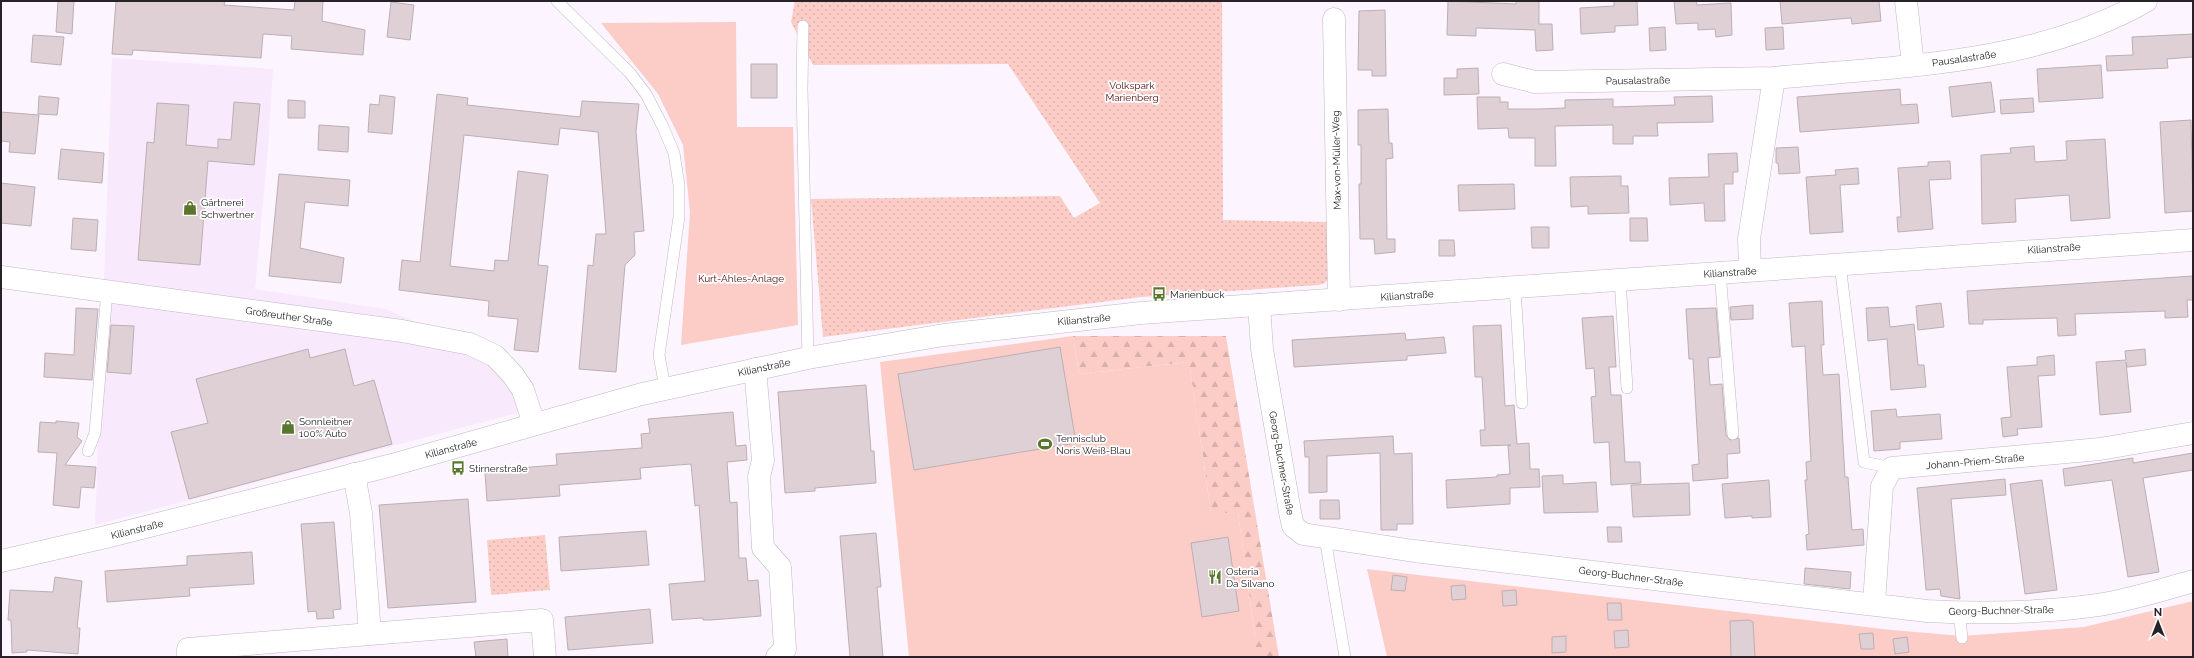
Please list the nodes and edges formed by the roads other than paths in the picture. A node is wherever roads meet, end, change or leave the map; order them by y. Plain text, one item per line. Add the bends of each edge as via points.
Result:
1 (557, 1) edge
2 (1906, 1) edge
3 (2146, 1) edge
4 (1334, 19) dead end
5 (803, 26) dead end
6 (1913, 64) junction
7 (1503, 74) dead end
8 (1774, 78) junction
9 (2193, 240) edge
10 (1840, 264) junction
11 (1750, 270) junction
12 (1720, 272) junction
13 (1, 277) edge
14 (1620, 279) junction
15 (1515, 287) junction
16 (107, 291) junction
17 (1339, 300) junction
18 (1259, 306) junction
19 (808, 358) junction
20 (755, 369) junction
21 (665, 388) junction
22 (1628, 388) dead end
23 (1522, 403) dead end
24 (534, 424) junction
25 (2193, 433) edge
26 (1733, 434) dead end
27 (88, 451) dead end
28 (1892, 468) junction
29 (354, 474) junction
30 (1325, 538) junction
31 (1, 561) edge
32 (2193, 581) edge
33 (1874, 603) junction
34 (1959, 612) junction
35 (370, 634) junction
36 (1962, 638) dead end
37 (786, 654) edge
38 (188, 657) edge
39 (545, 657) edge
40 (1345, 657) edge

1 - 21 lane via 630,73 646,94 674,153 680,217 659,356
2 - 6 street
3 - 6 street, Pausalastraße via 2082,30 2031,46 1967,59
4 - 17 street, Max-von-Müller-Weg
5 - 19 lane
6 - 8 street, Pausalastraße
7 - 8 street, Pausalastraße via 1535,82
8 - 11 street via 1749,239
9 - 10 street, Kilianstraße
10 - 11 street, Kilianstraße
10 - 28 lane via 1864,462
11 - 12 street, Kilianstraße
12 - 14 street, Kilianstraße
12 - 26 lane
13 - 16 street, Großreuther Straße
14 - 15 street, Kilianstraße
14 - 22 lane
15 - 17 street, Kilianstraße
15 - 23 lane
16 - 24 street, Großreuther Straße via 402,331 470,344 495,356 513,375 523,390
16 - 27 lane via 95,433
17 - 18 street, Kilianstraße
18 - 19 street, Kilianstraße via 1141,313 1032,324 937,336
18 - 30 street, Georg-Buchner-Straße via 1262,350 1293,526 1303,534
19 - 20 street, Kilianstraße
20 - 21 street, Kilianstraße
20 - 37 street via 764,460 759,477 763,548 780,567
21 - 24 street, Kilianstraße
24 - 29 street, Kilianstraße
25 - 28 street, Johann-Priem-Straße via 2100,449
28 - 33 street via 1882,486
29 - 31 street, Kilianstraße
29 - 35 street via 361,513
30 - 33 street, Georg-Buchner-Straße via 1414,551
30 - 40 lane
32 - 34 street, Georg-Buchner-Straße via 2098,605 2044,611
33 - 34 street, Georg-Buchner-Straße via 1927,611
34 - 36 lane
35 - 38 street via 188,650
35 - 39 street via 542,620

